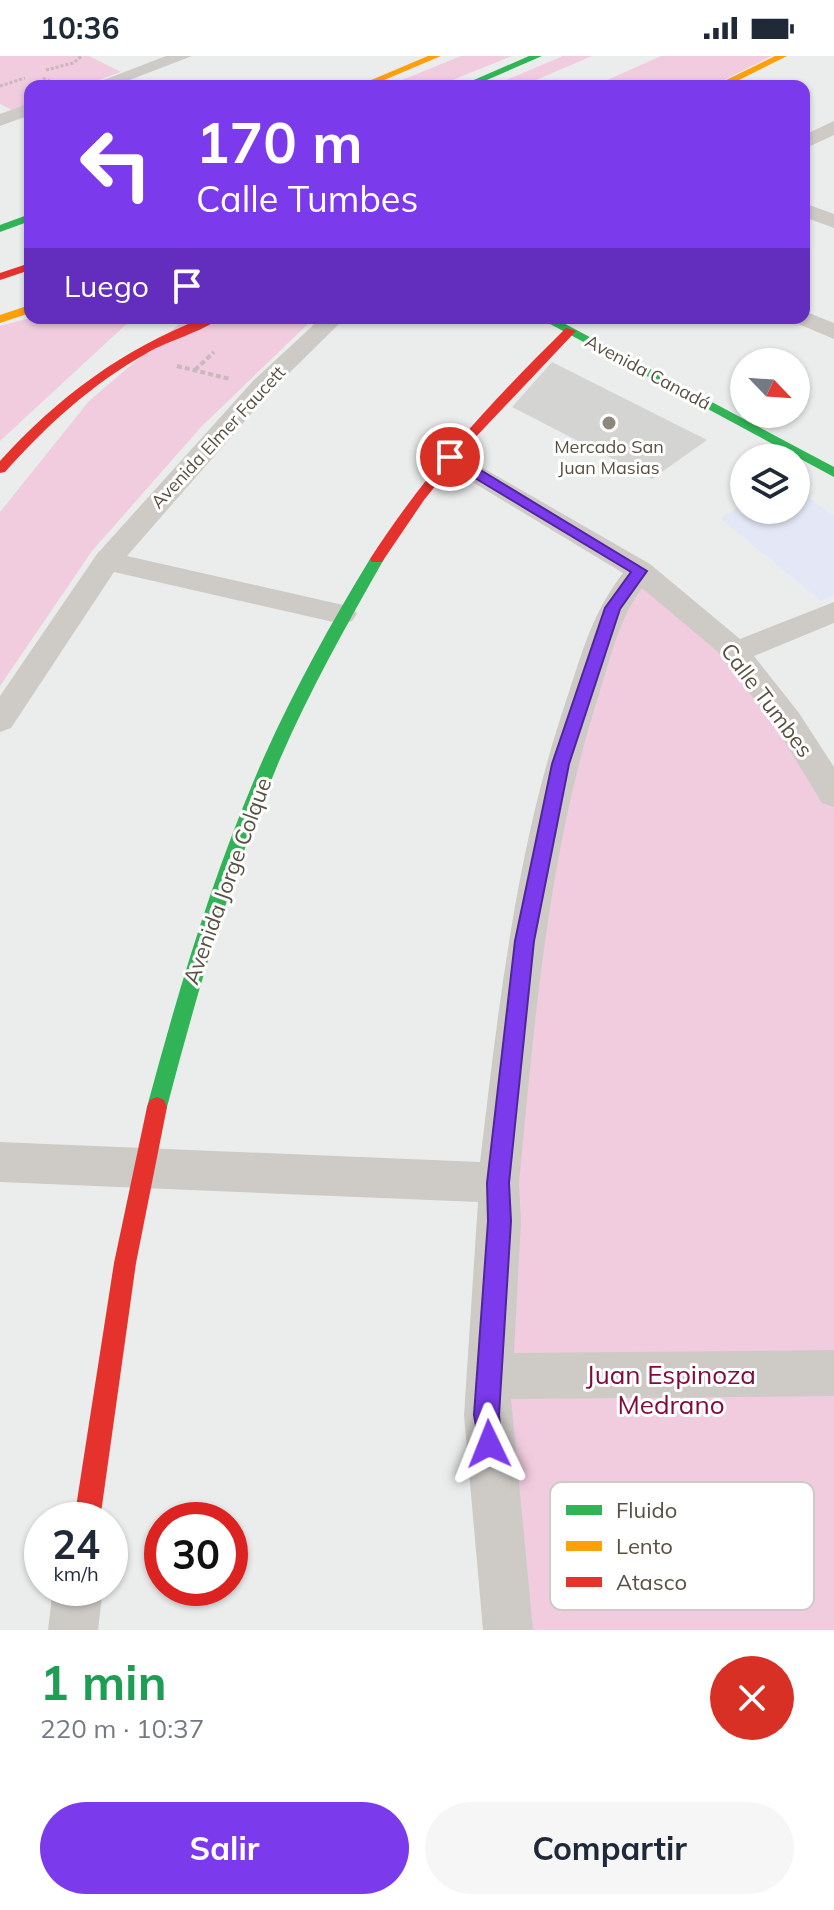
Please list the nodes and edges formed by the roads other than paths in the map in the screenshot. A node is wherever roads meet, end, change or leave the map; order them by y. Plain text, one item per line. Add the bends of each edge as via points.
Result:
1 (183, 56) edge
2 (436, 56) edge
3 (537, 56) edge
4 (782, 56) edge
5 (120, 61) dead end
6 (140, 71) junction
7 (114, 80) edge
8 (157, 80) edge
9 (377, 80) edge
10 (479, 80) edge
11 (732, 80) edge
12 (24, 111) edge
13 (2, 118) edge
14 (810, 123) edge
15 (832, 130) edge
16 (810, 140) edge
17 (810, 212) edge
18 (24, 219) edge
19 (834, 222) edge
20 (0, 229) edge
21 (24, 268) edge
22 (0, 277) edge
23 (24, 311) edge
24 (0, 319) edge
25 (810, 321) edge
26 (200, 324) edge
27 (328, 324) edge
28 (557, 324) edge
29 (570, 331) junction
30 (834, 332) edge
31 (450, 457) junction
32 (0, 469) edge
33 (834, 473) edge
34 (107, 561) junction
35 (640, 571) junction
36 (834, 612) edge
37 (342, 614) junction
38 (736, 652) junction
39 (0, 720) edge
40 (834, 794) edge
41 (0, 1162) edge
42 (143, 1166) junction
43 (498, 1183) junction
44 (834, 1373) edge
45 (491, 1376) junction
46 (89, 1502) edge
47 (76, 1606) edge
48 (73, 1630) edge
49 (508, 1630) edge

1 - 6 street
2 - 9 main road
3 - 10 main road
4 - 11 main road
5 - 6 street
6 - 7 street
6 - 8 street
12 - 13 street
14 - 15 street
15 - 16 street
17 - 19 street
18 - 20 main road
21 - 22 main road
23 - 24 main road
25 - 30 street
26 - 32 main road via 128,355 54,408
27 - 34 street, Avenida Elmer Faucett via 184,469
28 - 29 main road, Avenida Canadá
29 - 31 main road, Avenida Jorge Colque
29 - 33 main road, Avenida Canadá
31 - 35 street, Calle Tumbes
31 - 37 main road, Avenida Jorge Colque
34 - 37 street
34 - 39 street, Avenida Elmer Faucett
35 - 38 street, Calle Tumbes
35 - 43 street via 612,608 560,764 524,941
36 - 38 street
37 - 42 main road, Avenida Jorge Colque via 289,717 237,840 189,987
38 - 40 street, Calle Tumbes
41 - 42 street
42 - 43 street
42 - 46 main road, Avenida Jorge Colque via 103,1382
43 - 45 street
44 - 45 street
45 - 49 street via 487,1415
47 - 48 street

